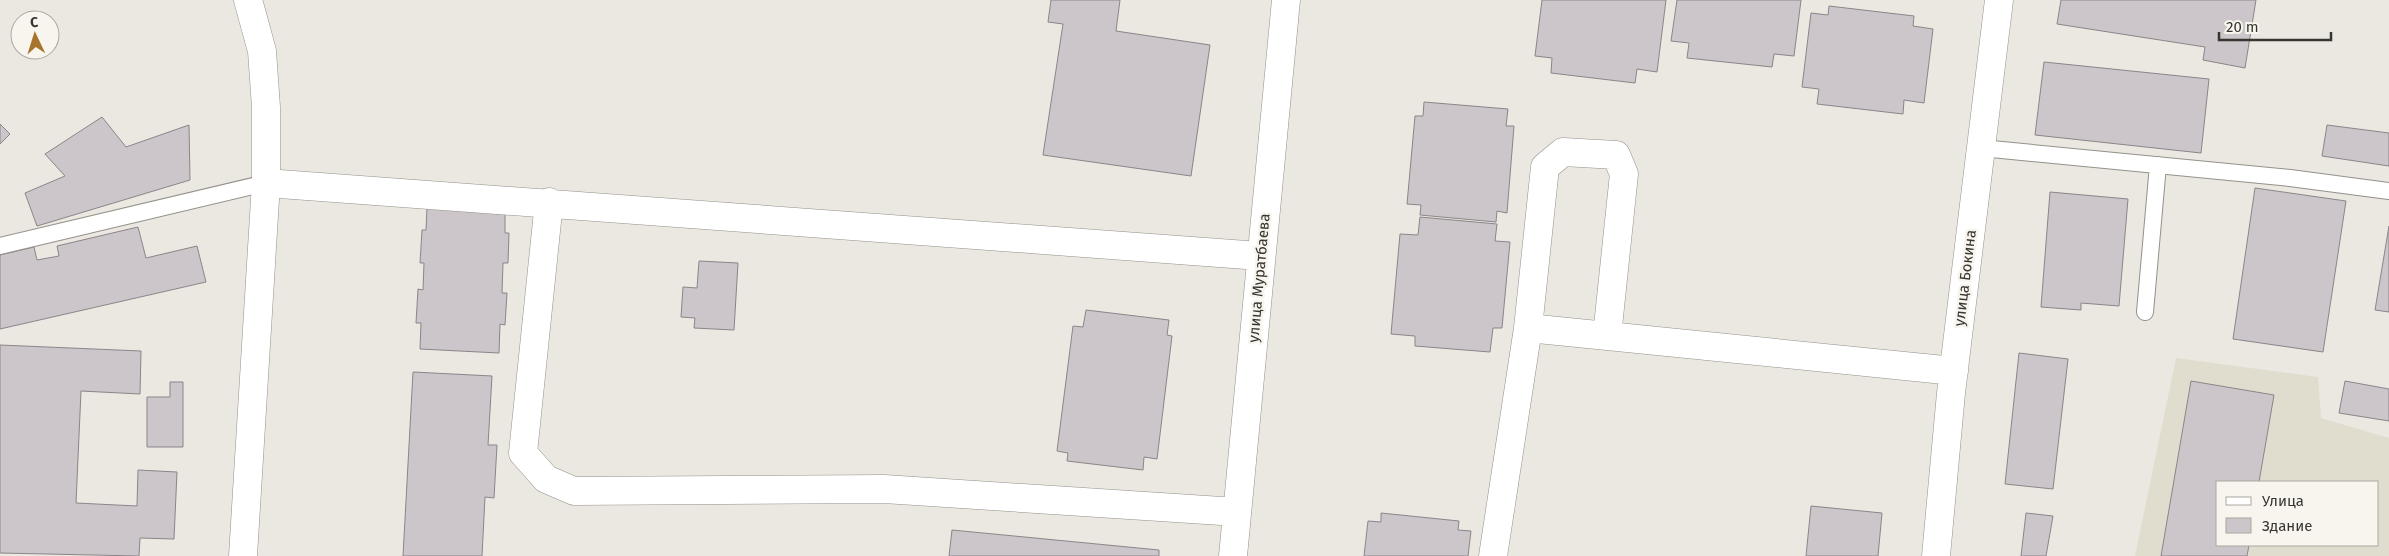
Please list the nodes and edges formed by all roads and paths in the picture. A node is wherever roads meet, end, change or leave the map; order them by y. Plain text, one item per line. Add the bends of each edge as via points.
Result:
1 (248, 0) edge
2 (1286, 0) edge
3 (1999, 0) edge
4 (1981, 148) junction
5 (2158, 165) junction
6 (266, 183) junction
7 (2389, 191) edge
8 (549, 202) junction
9 (0, 246) edge
10 (1260, 256) junction
11 (2145, 312) dead end
12 (1528, 328) junction
13 (1607, 336) junction
14 (1954, 371) junction
15 (1237, 512) junction
16 (243, 556) edge
17 (1233, 556) edge
18 (1493, 556) edge
19 (1936, 556) edge

1 - 6 street via 262,51
2 - 10 street, улица Муратбаева
3 - 4 street, улица Бокина
4 - 5 lane
4 - 14 street, улица Бокина
5 - 7 lane
5 - 11 lane
6 - 8 street
6 - 9 lane
6 - 16 street
8 - 10 street
8 - 15 street via 523,453 546,479 574,492 884,489
10 - 15 street, улица Муратбаева
12 - 13 street
12 - 13 street via 1545,167 1563,152 1616,155 1624,174
12 - 18 street
13 - 14 street
14 - 19 street, улица Бокина
15 - 17 street, улица Муратбаева

